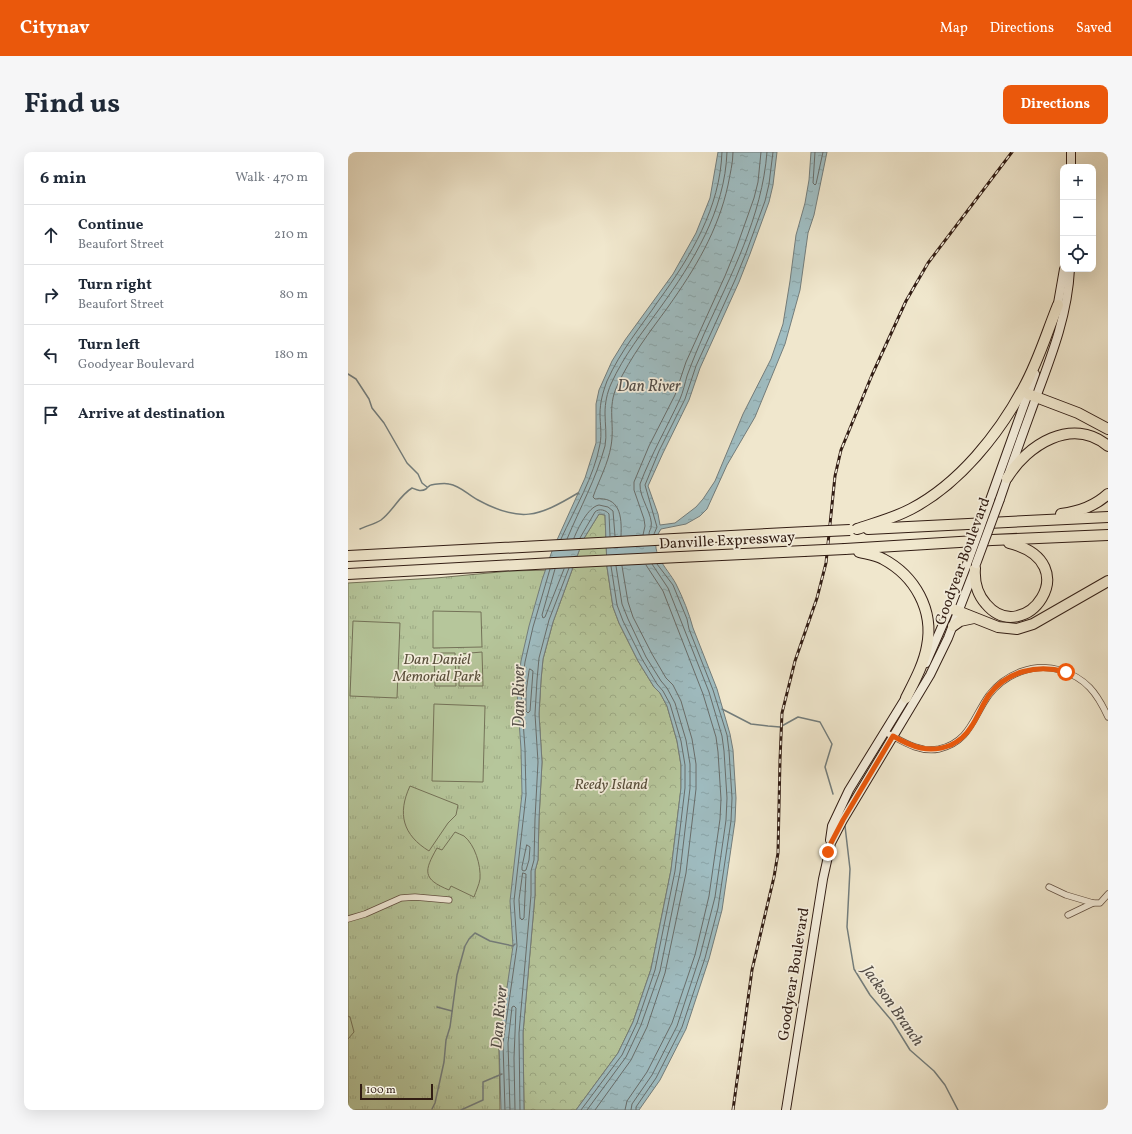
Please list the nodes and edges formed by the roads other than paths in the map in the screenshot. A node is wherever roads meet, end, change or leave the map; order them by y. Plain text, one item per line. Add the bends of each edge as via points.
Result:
1 (1071, 152) edge
2 (1071, 164) edge
3 (1064, 272) edge
4 (1070, 272) edge
5 (1058, 305) junction
6 (1032, 396) junction
7 (1108, 429) edge
8 (1108, 446) edge
9 (1007, 478) junction
10 (1108, 494) edge
11 (1108, 517) edge
12 (1030, 520) junction
13 (853, 530) junction
14 (1108, 535) edge
15 (998, 540) junction
16 (846, 549) junction
17 (348, 552) edge
18 (406, 553) junction
19 (348, 556) edge
20 (972, 565) junction
21 (348, 576) edge
22 (1108, 581) edge
23 (955, 610) junction
24 (974, 618) junction
25 (953, 626) junction
26 (906, 698) junction
27 (1108, 717) edge
28 (885, 732) junction
29 (893, 736) junction
30 (831, 843) junction
31 (1049, 887) dead end
32 (1108, 894) edge
33 (449, 900) dead end
34 (1092, 903) junction
35 (1068, 915) dead end
36 (348, 919) edge
37 (786, 1110) edge

1 - 2 main road
3 - 5 main road, Goodyear Boulevard
4 - 6 main road, Goodyear Boulevard via 1064,316 1056,343
5 - 6 main road, Goodyear Boulevard
5 - 13 highway via 1024,387 999,428 980,451 953,479 925,500 900,515
6 - 7 highway via 1078,413
6 - 9 main road, Goodyear Boulevard
6 - 20 main road, Goodyear Boulevard, bridge via 990,500
8 - 9 highway via 1088,435 1070,434 1055,437 1032,449
9 - 20 main road, Goodyear Boulevard, bridge
10 - 12 highway via 1083,509
11 - 12 highway, Danville Expressway
12 - 13 highway, Danville Expressway
13 - 18 highway, Danville Expressway, bridge
14 - 15 highway, Danville Expressway
15 - 16 highway, Danville Expressway
15 - 20 highway via 1031,551 1044,567 1046,589 1041,601 1032,610 1010,616 998,613 987,606 978,592
16 - 21 highway, Danville Expressway, bridge
16 - 26 highway via 882,559 899,569 915,586 924,606 928,624 927,647
17 - 18 highway via 392,550
18 - 19 highway, Danville Expressway
20 - 23 main road, Goodyear Boulevard
22 - 24 highway via 1025,628 1008,629
23 - 24 highway
23 - 25 main road, Goodyear Boulevard
23 - 26 main road, Goodyear Boulevard
24 - 25 highway via 960,621
25 - 29 main road, Goodyear Boulevard via 930,675
26 - 28 main road, Goodyear Boulevard
27 - 29 street via 1097,696 1081,680 1066,672 1040,668 1012,675 994,690 966,734 954,743 939,749 925,750
28 - 29 street
28 - 30 main road, Goodyear Boulevard via 844,800 832,826
29 - 30 main road, Goodyear Boulevard
30 - 37 main road, Goodyear Boulevard via 818,903
31 - 34 street
32 - 34 street via 1100,902
33 - 36 street via 401,898
34 - 35 street

